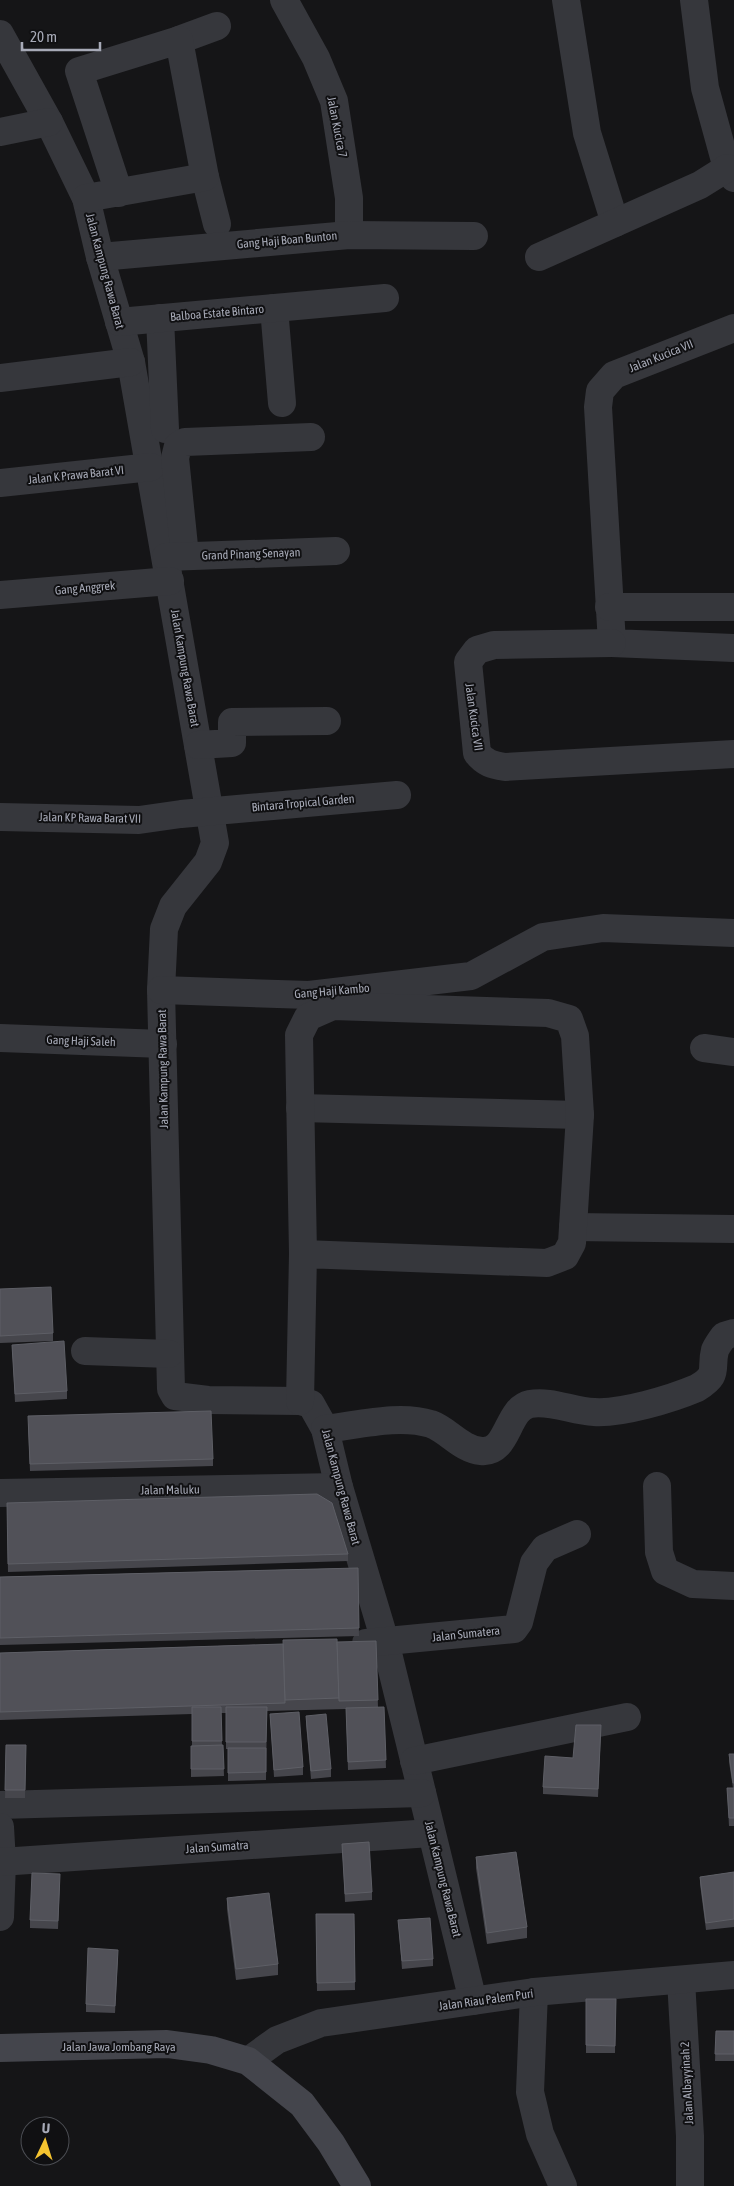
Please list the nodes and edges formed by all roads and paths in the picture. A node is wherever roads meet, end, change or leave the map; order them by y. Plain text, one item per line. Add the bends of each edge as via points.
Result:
1 (284, 0) edge
2 (566, 0) edge
3 (694, 0) edge
4 (216, 26) dead end
5 (0, 34) edge
6 (179, 40) junction
7 (49, 122) junction
8 (0, 132) edge
9 (731, 173) edge
10 (205, 177) junction
11 (118, 193) junction
12 (86, 198) junction
13 (615, 222) junction
14 (217, 224) dead end
15 (349, 235) junction
16 (474, 236) dead end
17 (100, 257) junction
18 (539, 257) dead end
19 (385, 298) dead end
20 (274, 308) junction
21 (154, 319) junction
22 (119, 322) junction
23 (734, 328) edge
24 (131, 362) junction
25 (0, 378) edge
26 (282, 403) dead end
27 (166, 429) dead end
28 (311, 437) dead end
29 (151, 467) junction
30 (0, 483) edge
31 (336, 551) dead end
32 (173, 565) junction
33 (0, 595) edge
34 (610, 607) junction
35 (734, 607) edge
36 (612, 643) junction
37 (734, 648) edge
38 (327, 721) dead end
39 (198, 745) junction
40 (734, 754) edge
41 (396, 795) dead end
42 (209, 812) junction
43 (0, 817) edge
44 (734, 933) edge
45 (161, 990) junction
46 (0, 1038) edge
47 (163, 1044) junction
48 (704, 1048) dead end
49 (734, 1052) edge
50 (300, 1108) junction
51 (580, 1115) junction
52 (573, 1227) junction
53 (734, 1229) edge
54 (303, 1254) junction
55 (734, 1333) edge
56 (84, 1351) dead end
57 (169, 1354) junction
58 (300, 1400) junction
59 (326, 1429) junction
60 (657, 1486) dead end
61 (339, 1487) junction
62 (0, 1493) edge
63 (578, 1534) dead end
64 (734, 1586) edge
65 (385, 1642) junction
66 (344, 1644) edge
67 (627, 1717) dead end
68 (414, 1761) junction
69 (422, 1793) junction
70 (0, 1805) edge
71 (0, 1826) edge
72 (431, 1833) junction
73 (1, 1862) edge
74 (0, 1916) edge
75 (734, 1975) edge
76 (681, 1980) junction
77 (534, 1992) junction
78 (473, 2001) junction
79 (0, 2048) edge
80 (248, 2061) junction
81 (357, 2186) edge
82 (563, 2186) edge
83 (690, 2186) edge

1 - 15 street, Jalan Kucica 7 via 316,58 334,101 349,198
2 - 13 street via 587,133
3 - 9 street via 705,88
4 - 6 street
5 - 7 street, Jalan Kampung Rawa Barat
6 - 10 street
6 - 11 street via 79,71
7 - 8 street
7 - 12 street, Jalan Kampung Rawa Barat
9 - 13 street
10 - 11 street
10 - 14 street
11 - 12 street
12 - 17 street, Jalan Kampung Rawa Barat
13 - 18 street
15 - 16 street, Gang Haji Boan Bunton
15 - 17 street, Gang Haji Boan Bunton
17 - 22 street, Jalan Kampung Rawa Barat
19 - 20 street, Balboa Estate Bintaro
20 - 21 street, Balboa Estate Bintaro
20 - 26 street, Balboa Estate Bintaro
21 - 22 street
21 - 27 street, Balboa Estate Bintaro
22 - 24 street, Jalan Kampung Rawa Barat
23 - 34 street, Jalan Kucica VII via 614,375 600,391 598,407
24 - 25 street
24 - 29 street, Jalan Kampung Rawa Barat
28 - 32 street via 185,442 178,446
29 - 30 street, Jalan K Prawa Barat VI
29 - 32 street, Jalan Kampung Rawa Barat
31 - 32 street, Grand Pinang Senayan
32 - 33 street, Gang Anggrek
32 - 39 street, Jalan Kampung Rawa Barat
34 - 35 street
34 - 36 street, Jalan Kucica VII
36 - 37 street, Jalan Kucica VII
36 - 40 street, Jalan Kucica VII via 494,645 477,650 468,662 477,753 482,760 505,767
38 - 39 street via 232,722 232,743
39 - 42 street, Jalan Kampung Rawa Barat
41 - 42 street, Bintara Tropical Garden
42 - 43 street, Jalan KP Rawa Barat VII via 138,820
42 - 45 street, Jalan Kampung Rawa Barat via 215,843 208,862 173,906 164,929
44 - 45 street, Gang Haji Kambo via 603,928 543,937 472,976 309,995
45 - 47 street, Jalan Kampung Rawa Barat
46 - 47 street, Gang Haji Saleh
47 - 57 street, Jalan Kampung Rawa Barat
48 - 49 street
50 - 51 street
50 - 51 street via 299,1035 308,1017 333,1006 548,1013 569,1019 575,1036
50 - 54 street
51 - 52 street
52 - 53 street
52 - 54 street via 572,1243 565,1256 547,1263
54 - 58 street
55 - 59 street via 724,1336 715,1350 715,1366 709,1380 697,1388 614,1412 530,1404 520,1408 500,1443 491,1451 480,1452 460,1444 434,1425 414,1421
56 - 57 street
57 - 58 street, Jalan Kampung Rawa Barat via 169,1380 175,1396 208,1400
58 - 59 street, Jalan Kampung Rawa Barat via 311,1404
59 - 61 street, Jalan Kampung Rawa Barat
60 - 64 street via 660,1552 665,1571 693,1584
61 - 62 street, Jalan Maluku
61 - 65 street, Jalan Kampung Rawa Barat
63 - 65 street, Jalan Sumatera via 545,1548 534,1563 519,1622 514,1629
65 - 66 street
65 - 68 street, Jalan Kampung Rawa Barat
67 - 68 street
68 - 69 street, Jalan Kampung Rawa Barat
69 - 70 street
69 - 72 street, Jalan Kampung Rawa Barat
71 - 73 street
72 - 73 street, Jalan Sumatra
72 - 78 street, Jalan Kampung Rawa Barat
73 - 74 street
75 - 76 street, Jalan Riau Palem Puri
76 - 77 street, Jalan Riau Palem Puri
76 - 83 street, Jalan Albayyinah 2
77 - 78 street, Jalan Riau Palem Puri
77 - 82 street via 530,2092 540,2134
78 - 80 street, Jalan Riau Palem Puri via 321,2023 277,2040
79 - 80 main road, Jalan Jawa Jombang Raya via 167,2044 211,2050
80 - 81 main road, Jalan Jawa Jombang Raya via 302,2104

